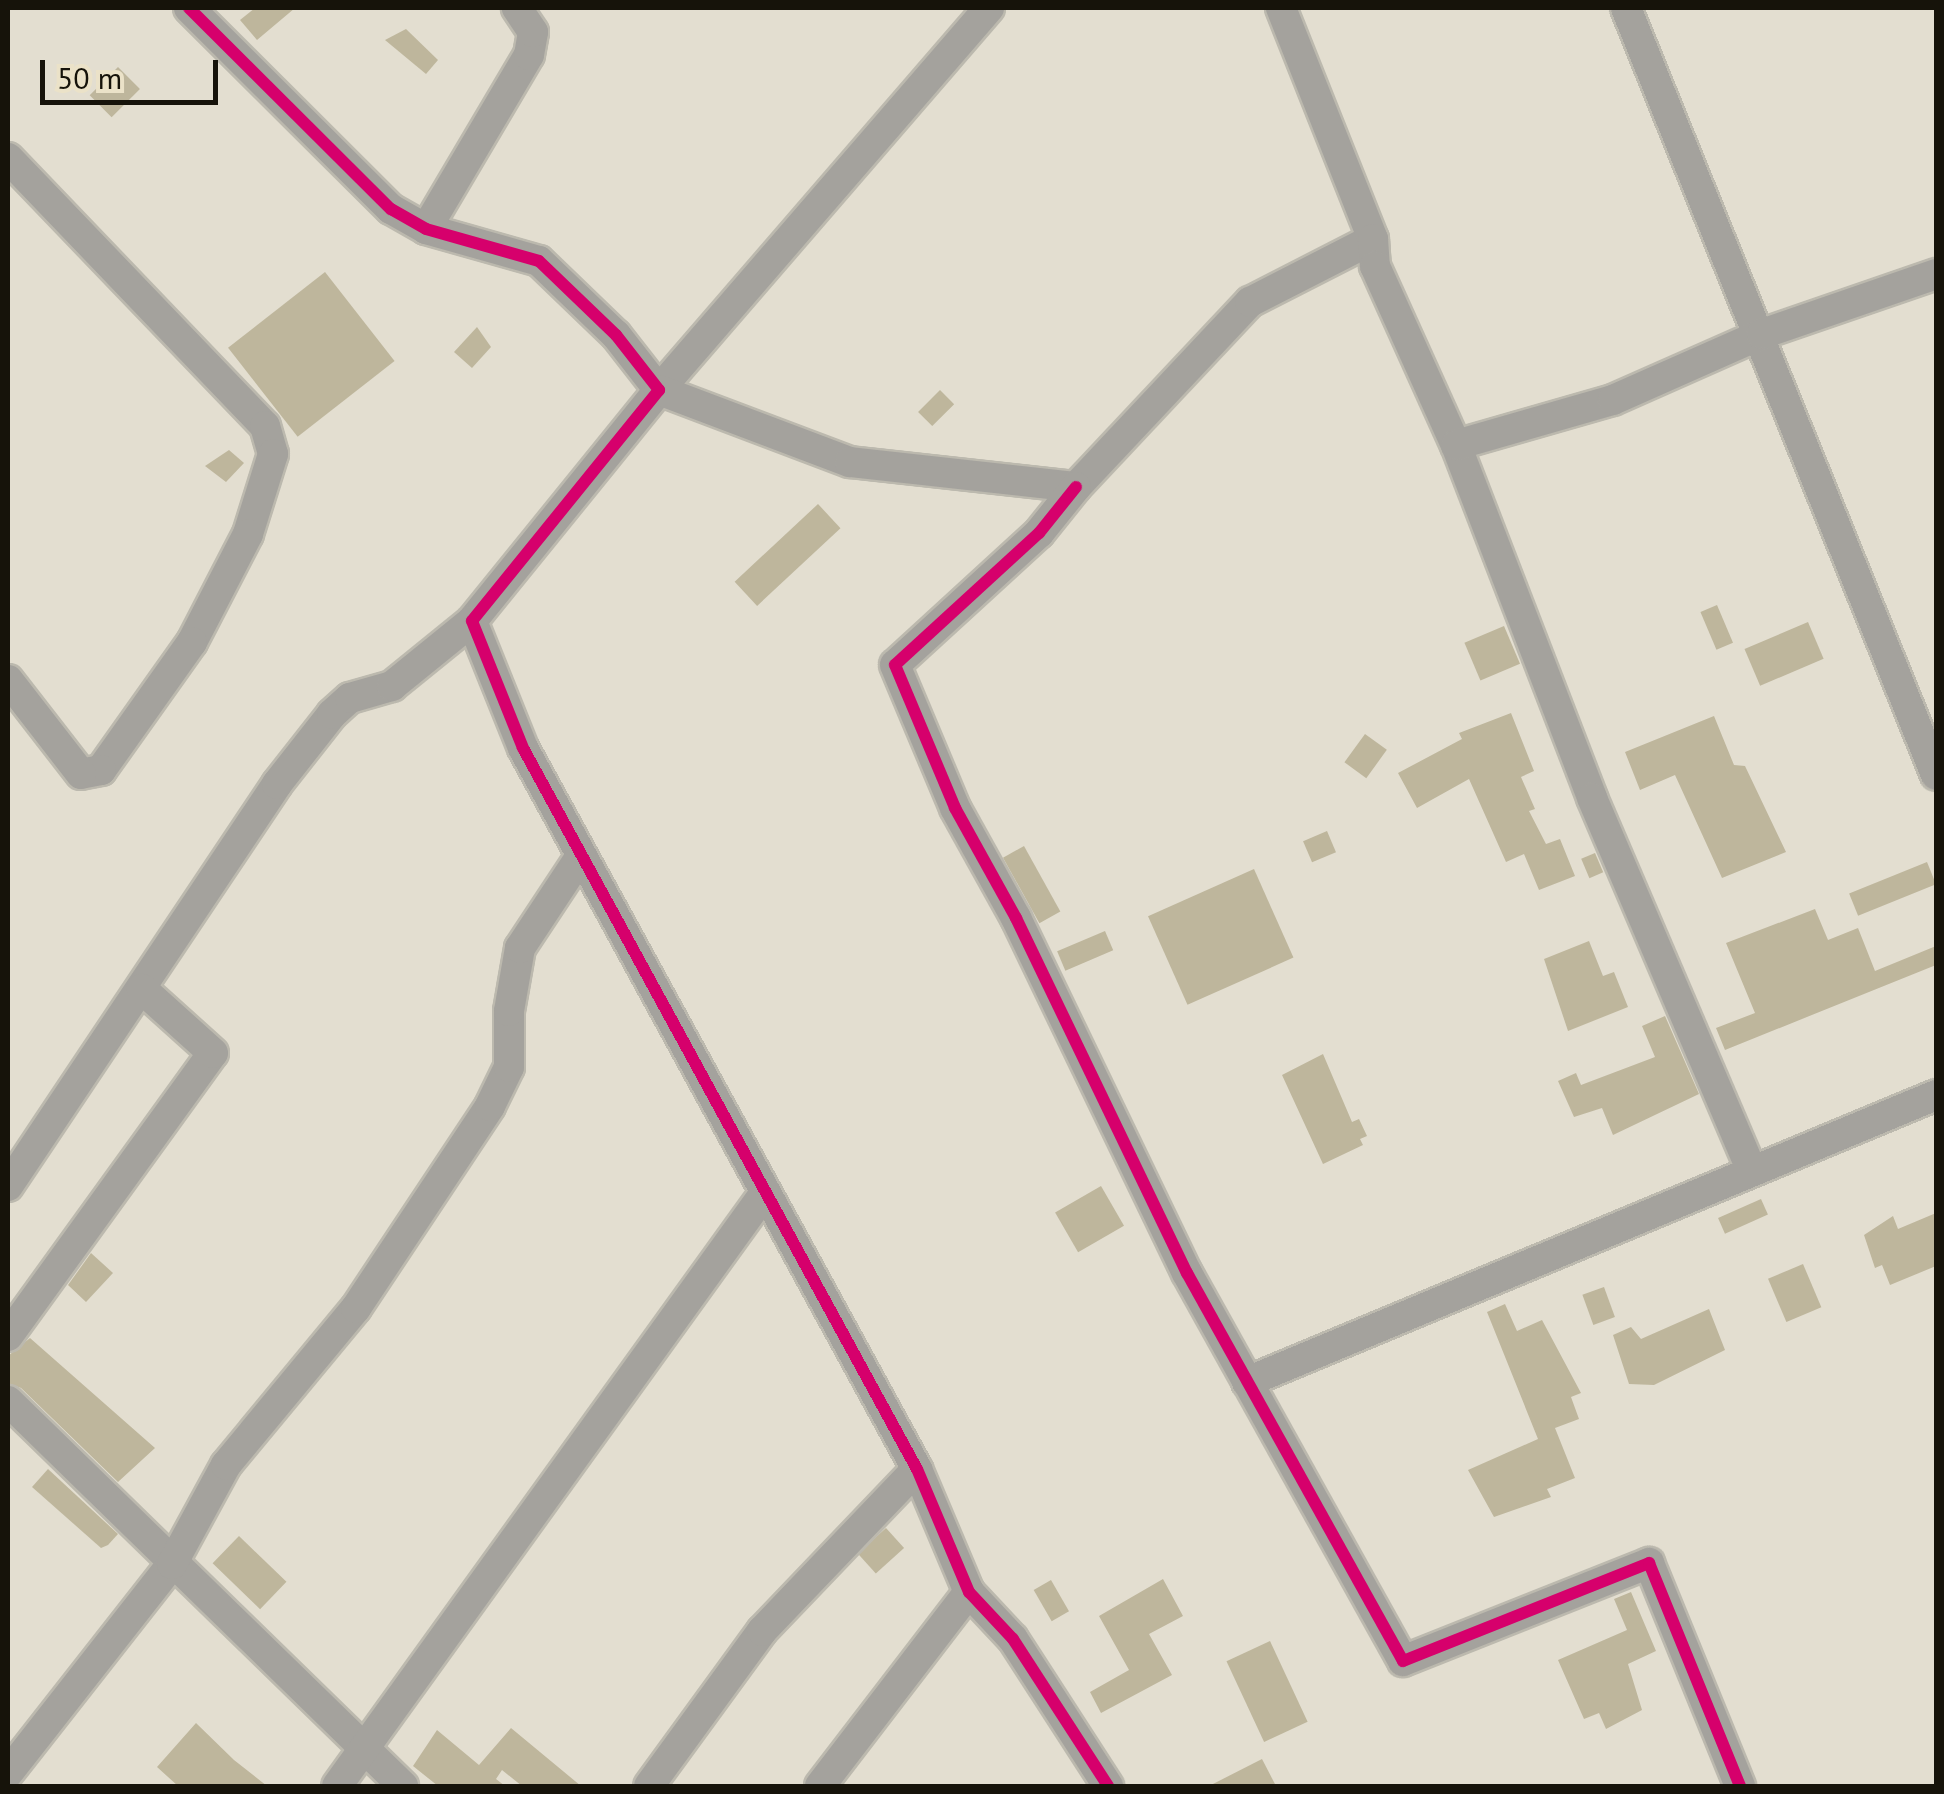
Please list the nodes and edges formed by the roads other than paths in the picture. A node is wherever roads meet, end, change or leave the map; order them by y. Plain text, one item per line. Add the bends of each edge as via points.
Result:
1 (189, 8) edge
2 (517, 8) edge
3 (989, 8) edge
4 (1281, 8) edge
5 (1626, 8) edge
6 (8, 158) edge
7 (426, 229) junction
8 (1373, 239) junction
9 (1936, 274) edge
10 (1762, 334) junction
11 (659, 390) junction
12 (1456, 445) junction
13 (1076, 488) junction
14 (472, 620) junction
15 (8, 680) edge
16 (1936, 774) edge
17 (581, 856) junction
18 (142, 989) junction
19 (1936, 1095) edge
20 (1751, 1169) junction
21 (9, 1182) edge
22 (764, 1194) junction
23 (8, 1336) edge
24 (1247, 1382) junction
25 (8, 1401) edge
26 (917, 1469) junction
27 (172, 1564) junction
28 (969, 1592) junction
29 (364, 1749) junction
30 (8, 1773) edge
31 (1104, 1785) edge
32 (337, 1786) edge
33 (403, 1786) edge
34 (649, 1786) edge
35 (820, 1786) edge
36 (1740, 1786) edge

1 - 7 street via 391,209
2 - 7 street via 533,32 529,55
3 - 11 street
4 - 8 street
5 - 10 street
6 - 15 street via 265,426 273,454 248,534 192,642 101,770 82,774
7 - 11 street via 539,262 616,336
8 - 12 street via 1374,266
8 - 13 street via 1250,302
9 - 10 street
10 - 12 street via 1612,400
10 - 16 street
11 - 13 street via 850,462
11 - 14 street
12 - 20 street via 1592,798
13 - 24 street via 1039,533 894,665 954,808
14 - 17 street via 523,748
14 - 18 street via 392,686 350,698 332,714 277,784
17 - 22 street
17 - 27 street via 520,948 509,1011 509,1066 490,1106 356,1308 226,1466
18 - 21 street
18 - 23 street via 213,1052
19 - 20 street
20 - 24 street
22 - 26 street
22 - 29 street
24 - 36 street via 1403,1661 1649,1563
25 - 27 street
26 - 28 street
26 - 34 street via 762,1631
27 - 29 street
27 - 30 street
28 - 31 street via 1012,1640
28 - 35 street
29 - 32 street
29 - 33 street

